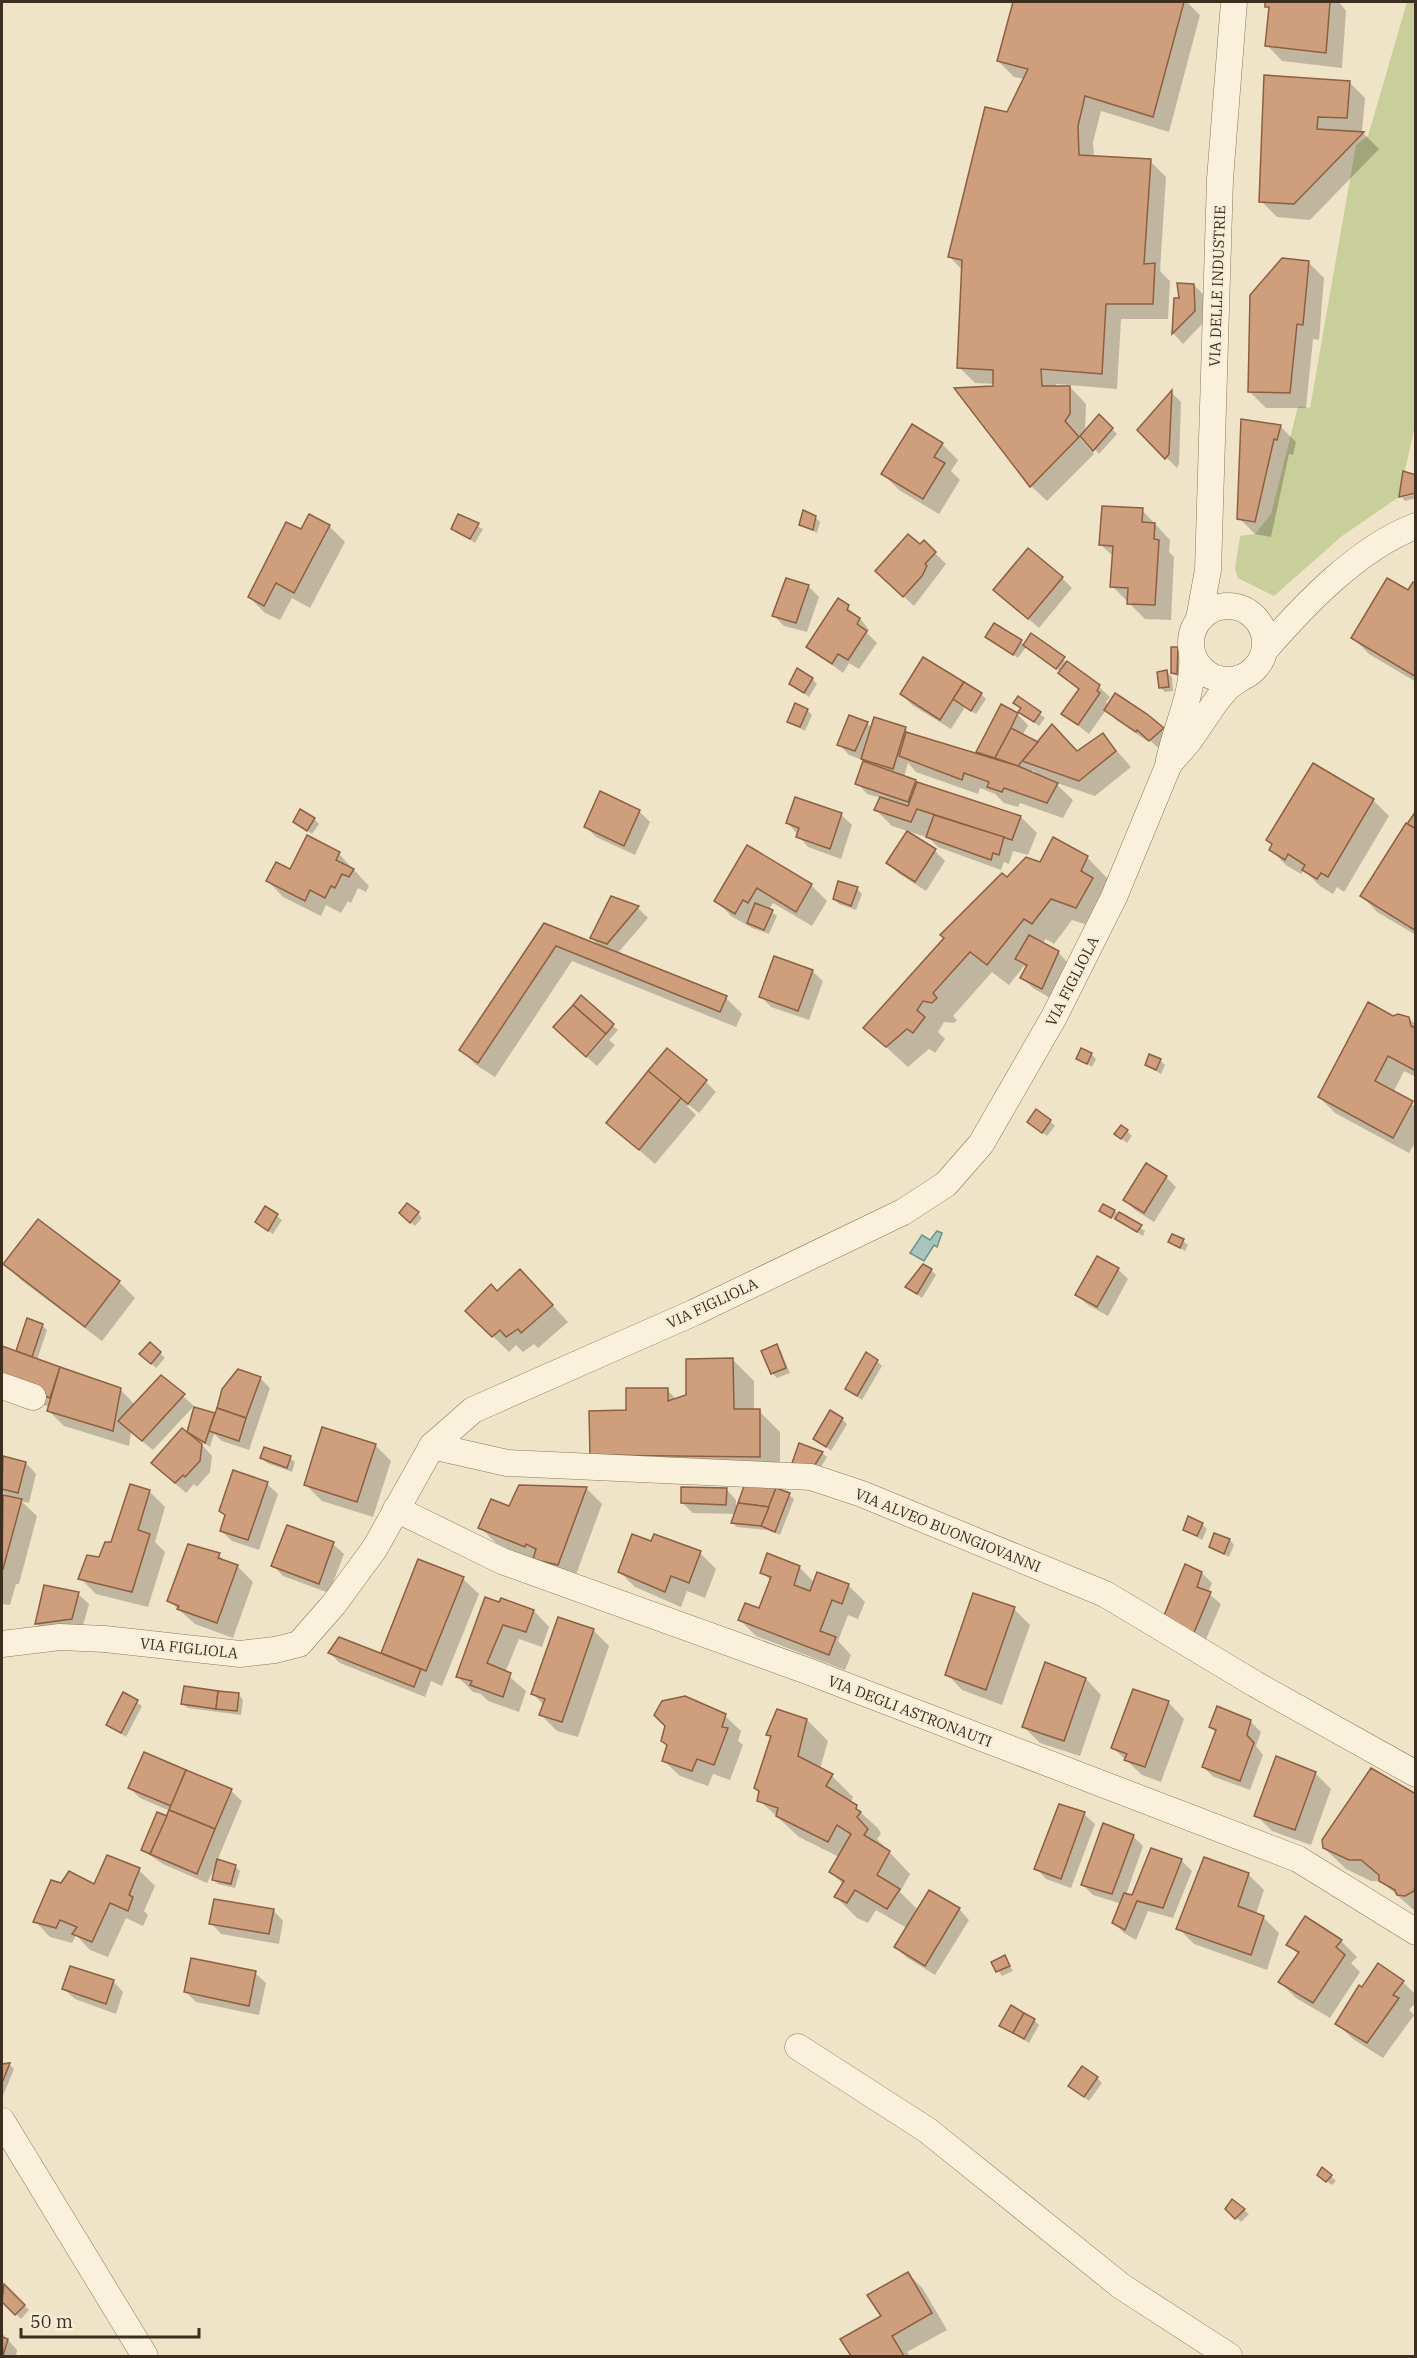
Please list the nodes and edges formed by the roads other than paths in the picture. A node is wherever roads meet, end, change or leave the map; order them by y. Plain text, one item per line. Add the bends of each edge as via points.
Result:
1 (1234, 2) edge
2 (1416, 526) edge
3 (1208, 570) junction
4 (1300, 610) junction
5 (1242, 611) junction
6 (1198, 619) junction
7 (1265, 650) junction
8 (1192, 653) junction
9 (1241, 678) junction
10 (1169, 764) junction
11 (2, 1386) edge
12 (33, 1397) dead end
13 (432, 1446) junction
14 (396, 1509) junction
15 (2, 1644) edge
16 (1416, 1774) edge
17 (1416, 1932) edge
18 (798, 2048) dead end
19 (2, 2121) edge
20 (145, 2356) edge
21 (1229, 2356) edge

1 - 3 street, VIA DELLE INDUSTRIE via 1221,179
2 - 4 street via 1360,558
3 - 5 street
3 - 6 street, VIA DELLE INDUSTRIE
4 - 5 street
4 - 7 street
5 - 6 street via 1218,607
5 - 7 street via 1265,637
6 - 8 street, VIA DELLE INDUSTRIE via 1190,641
7 - 9 street via 1260,662
8 - 9 street via 1205,672 1216,679
8 - 10 street, VIA DELLE INDUSTRIE via 1192,688
9 - 10 street, VIA FIGLIOLA via 1228,687
10 - 13 street, VIA FIGLIOLA via 1114,897 1054,1017 981,1144 946,1184 903,1212 693,1313 473,1410
11 - 12 street
13 - 14 street, VIA FIGLIOLA
13 - 16 street, VIA ALVEO BUONGIOVANNI via 507,1463 812,1477 1105,1594
14 - 15 street, VIA FIGLIOLA via 375,1548 299,1644 240,1654 60,1637
14 - 17 street, VIA DEGLI ASTRONAUTI via 502,1562 810,1672 1298,1859
18 - 21 street via 927,2130 1121,2286
19 - 20 street

